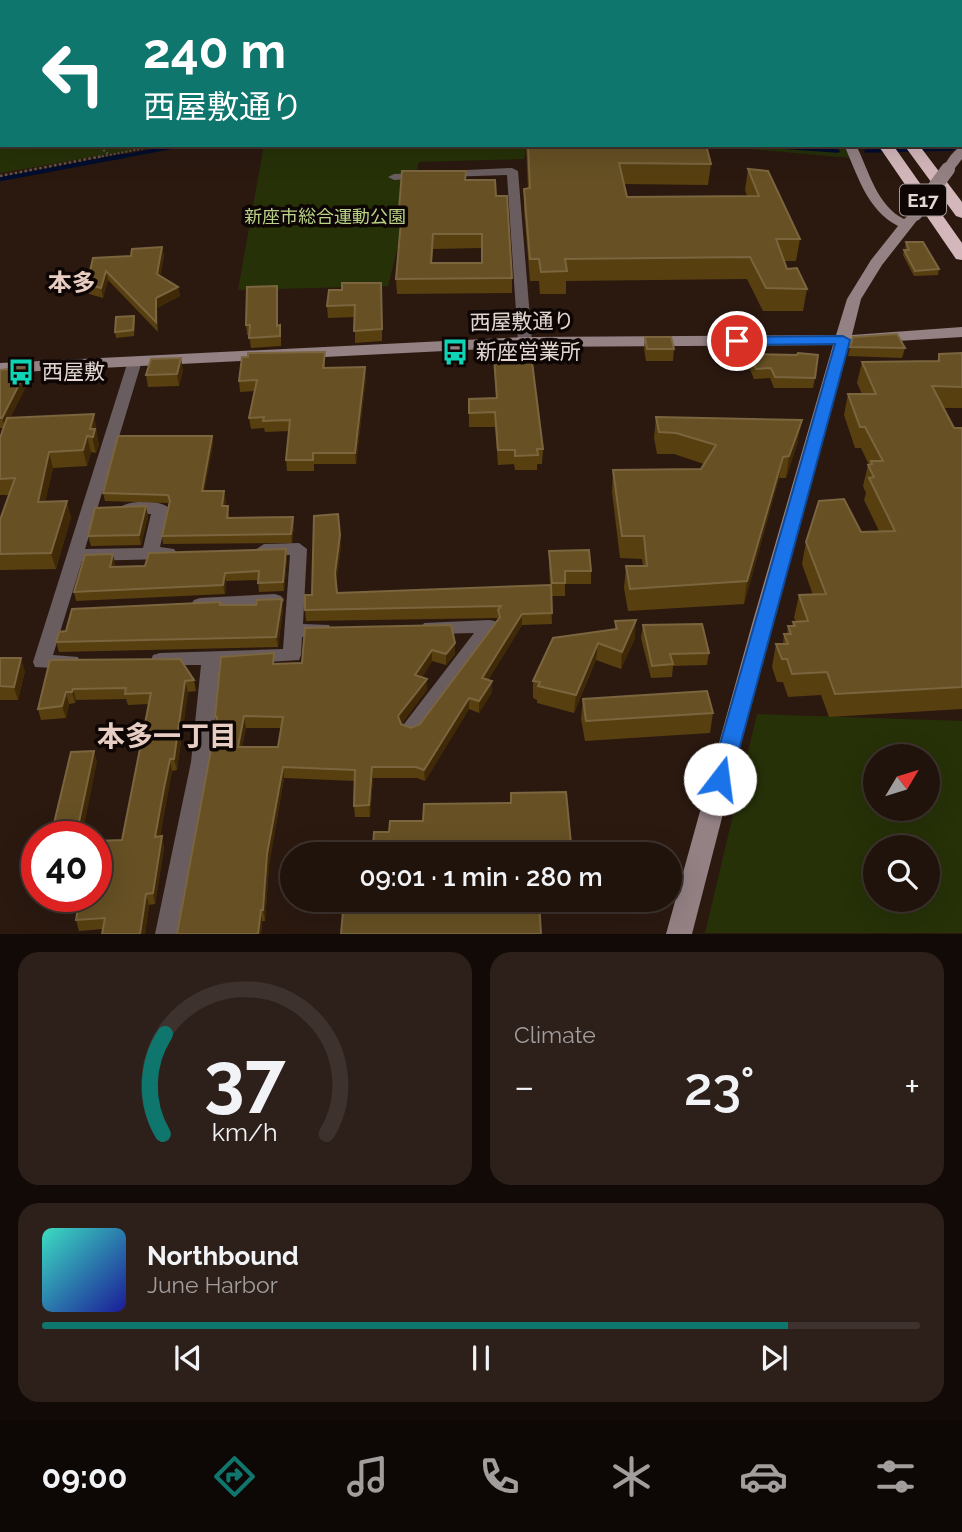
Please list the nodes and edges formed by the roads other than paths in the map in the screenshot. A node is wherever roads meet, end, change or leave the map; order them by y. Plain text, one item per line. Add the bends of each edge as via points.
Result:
1 (851, 147) edge
2 (886, 147) edge
3 (912, 147) edge
4 (962, 150) edge
5 (394, 177) dead end
6 (962, 213) edge
7 (910, 219) junction
8 (962, 255) edge
9 (962, 332) edge
10 (843, 340) junction
11 (525, 342) junction
12 (135, 361) junction
13 (0, 368) edge
14 (91, 509) junction
15 (245, 551) edge
16 (191, 552) edge
17 (150, 553) junction
18 (76, 555) junction
19 (295, 599) junction
20 (184, 605) edge
21 (405, 628) edge
22 (335, 630) edge
23 (293, 631) junction
24 (211, 660) junction
25 (146, 661) edge
26 (94, 662) edge
27 (411, 729) edge
28 (166, 933) edge
29 (679, 933) edge

1 - 7 street via 883,212
2 - 8 highway, E17
3 - 6 highway, E17
4 - 7 street, bridge
5 - 11 street via 512,170
7 - 10 street via 866,277 854,299
9 - 10 street, 西屋敷通り
10 - 11 street, 西屋敷通り
10 - 29 street
11 - 12 street, 西屋敷通り
12 - 13 street, 西屋敷通り
12 - 14 street
14 - 17 street via 161,508
14 - 18 street
15 - 19 street via 299,549
16 - 17 street
17 - 18 street
18 - 26 street via 66,610 42,662
19 - 20 street
19 - 23 street
21 - 27 street via 489,626
22 - 23 street
23 - 24 street via 292,655
24 - 25 street
24 - 28 street via 201,762

